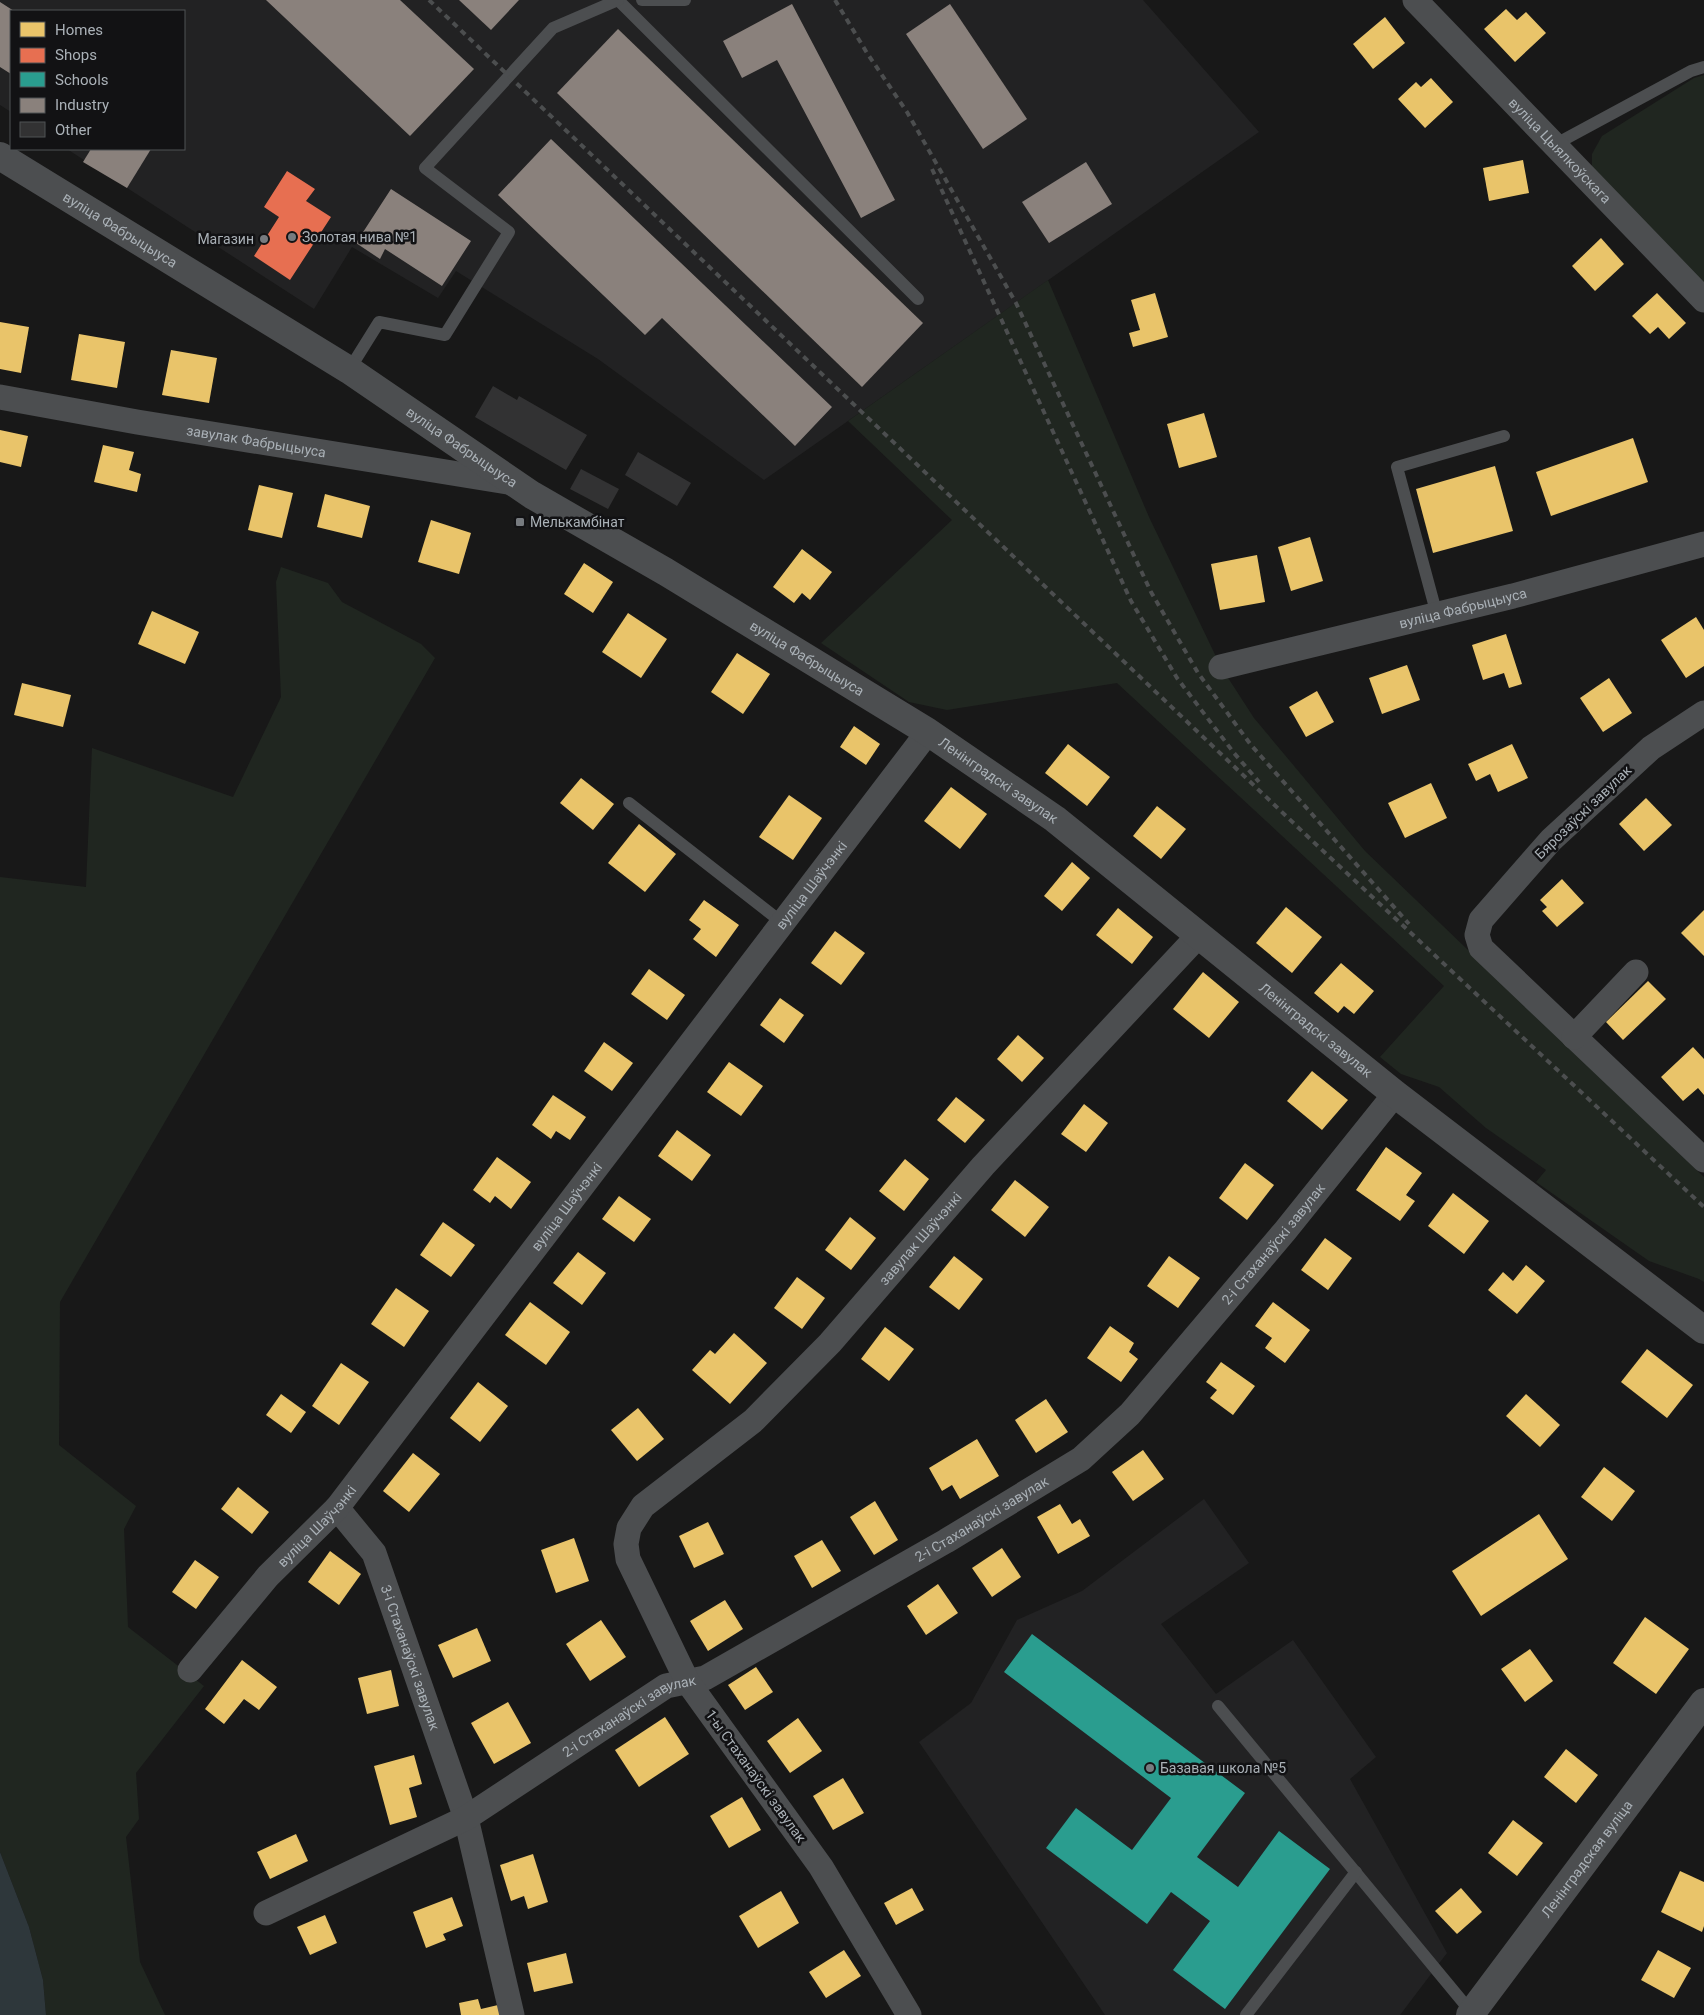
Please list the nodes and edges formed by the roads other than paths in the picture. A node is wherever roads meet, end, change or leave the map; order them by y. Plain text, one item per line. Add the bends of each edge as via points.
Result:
1 (618, 0) edge
2 (642, 0) edge
3 (685, 0) edge
4 (1415, 0) edge
5 (1704, 67) edge
6 (1554, 145) junction
7 (0, 156) edge
8 (918, 299) dead end
9 (1704, 300) edge
10 (349, 370) junction
11 (0, 397) edge
12 (1504, 436) dead end
13 (514, 483) junction
14 (1704, 544) edge
15 (1437, 615) junction
16 (1221, 667) dead end
17 (1704, 713) edge
18 (928, 732) junction
19 (629, 803) dead end
20 (784, 924) junction
21 (1199, 935) junction
22 (1636, 972) dead end
23 (1574, 1037) junction
24 (1395, 1094) junction
25 (1704, 1160) edge
26 (1704, 1330) edge
27 (337, 1508) junction
28 (629, 1528) joint
29 (190, 1670) dead end
30 (687, 1681) junction
31 (1704, 1702) edge
32 (1218, 1706) dead end
33 (466, 1818) junction
34 (1356, 1872) junction
35 (266, 1913) dead end
36 (1471, 2014) edge
37 (512, 2015) edge
38 (909, 2015) edge
39 (1246, 2015) edge

1 - 8 lane
1 - 10 lane via 553,28 424,168 509,232 445,335 379,322
2 - 3 lane
4 - 6 street, вуліца Цыялкоўскага
5 - 6 lane via 1691,70
6 - 9 street, вуліца Цыялкоўскага
7 - 10 street, вуліца Фабрыцыуса
10 - 13 street, вуліца Фабрыцыуса
11 - 13 street, завулак Фабрыцыуса via 146,424
12 - 15 lane via 1397,467
13 - 18 street, вуліца Фабрыцыуса
14 - 15 street, вуліца Фабрыцыуса
15 - 16 street, вуліца Фабрыцыуса
17 - 23 street, Бярозаўскі завулак via 1651,748 1551,840 1481,920 1477,935 1481,948
18 - 20 street, вуліца Шаўчэнкі
18 - 21 street, Ленінградскі завулак via 1056,819
19 - 20 lane
20 - 27 street, вуліца Шаўчэнкі
21 - 24 street, Ленінградскі завулак
21 - 28 street, завулак Шаўчэнкі via 983,1166 830,1343 753,1421 643,1506
22 - 23 street
23 - 25 street, Бярозаўскі завулак
24 - 26 street, Ленінградскі завулак
24 - 30 street, 2-і Стаханаўскі завулак via 1130,1414 1081,1459 946,1541 714,1673
27 - 29 street, вуліца Шаўчэнкі via 268,1576
27 - 33 street, 3-і Стаханаўскі завулак via 374,1553
28 - 30 street, 1-ы Стаханаўскі завулак via 628,1559
30 - 33 street, 2-і Стаханаўскі завулак via 666,1686
30 - 38 street, 1-ы Стаханаўскі завулак via 821,1867
31 - 36 street, Ленінградская вуліца
32 - 34 lane
33 - 35 street
33 - 37 street, 3-і Стаханаўскі завулак
34 - 36 lane
34 - 39 lane

